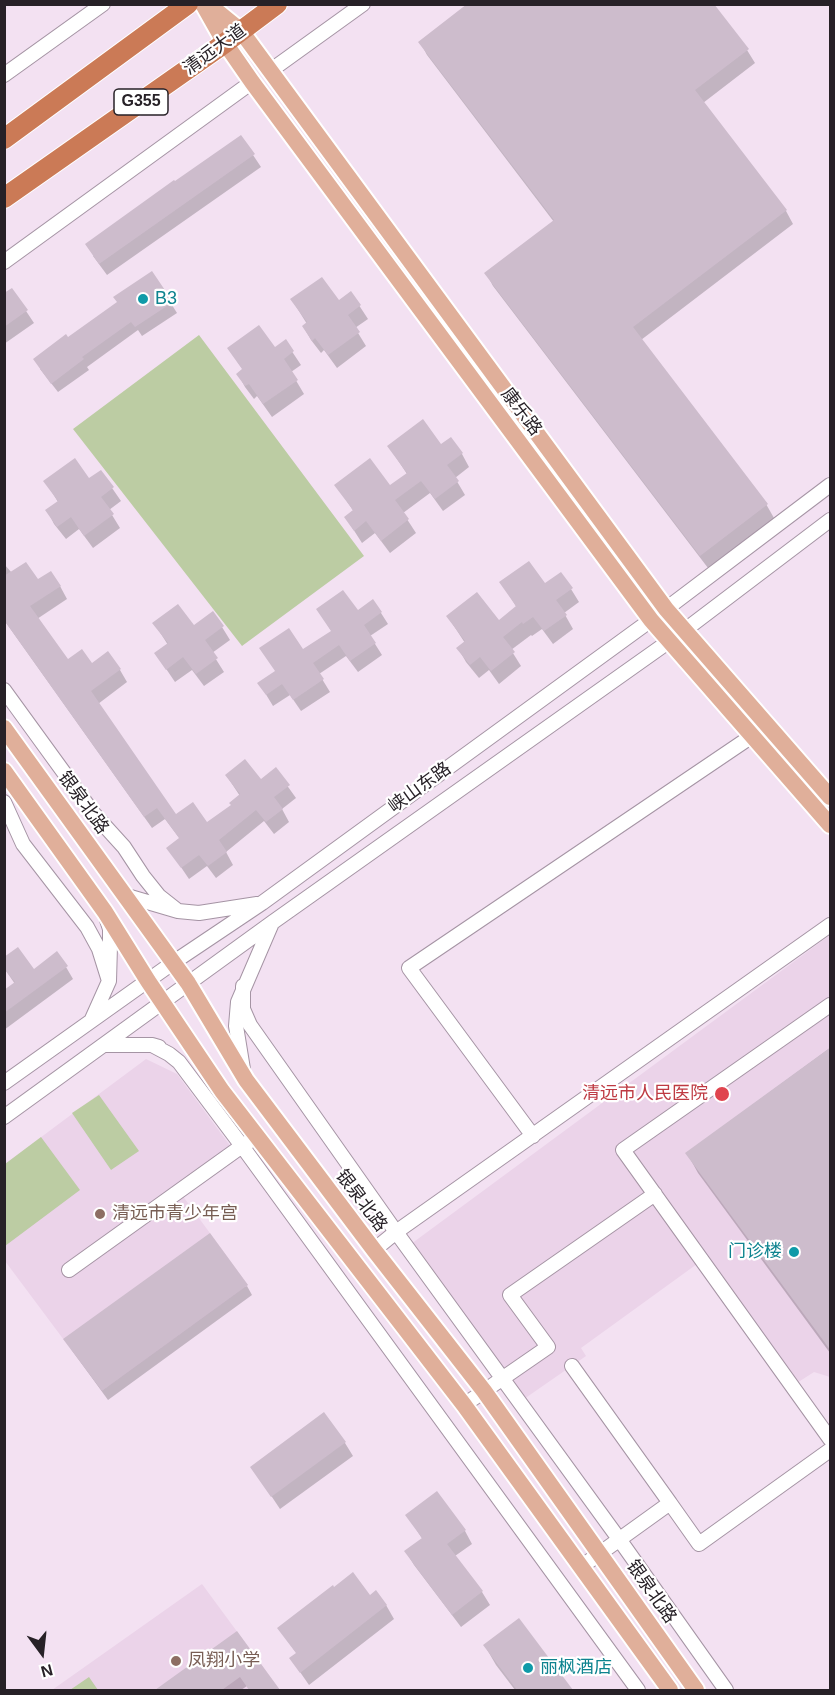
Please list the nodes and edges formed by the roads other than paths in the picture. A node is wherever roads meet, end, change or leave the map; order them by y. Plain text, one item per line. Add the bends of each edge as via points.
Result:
1 (103, 4) edge
2 (188, 4) edge
3 (203, 4) edge
4 (208, 4) edge
5 (277, 4) edge
6 (363, 4) edge
7 (241, 31) junction
8 (225, 43) junction
9 (270, 71) junction
10 (4, 75) edge
11 (252, 82) junction
12 (4, 139) edge
13 (4, 198) edge
14 (4, 262) edge
15 (831, 486) edge
16 (831, 520) edge
17 (666, 609) junction
18 (651, 620) junction
19 (686, 630) junction
20 (669, 642) junction
21 (4, 690) edge
22 (4, 728) edge
23 (752, 736) junction
24 (4, 771) edge
25 (831, 797) edge
26 (4, 802) edge
27 (831, 825) edge
28 (127, 896) junction
29 (262, 903) junction
30 (178, 911) junction
31 (105, 912) junction
32 (273, 922) junction
33 (831, 925) edge
34 (174, 962) junction
35 (109, 981) junction
36 (148, 981) junction
37 (188, 983) junction
38 (243, 986) junction
39 (163, 1002) junction
40 (831, 1005) edge
41 (92, 1021) junction
42 (152, 1045) junction
43 (104, 1046) junction
44 (246, 1080) junction
45 (4, 1083) edge
46 (222, 1091) junction
47 (4, 1117) edge
48 (258, 1136) junction
49 (533, 1136) junction
50 (242, 1146) junction
51 (655, 1194) junction
52 (396, 1232) junction
53 (374, 1250) junction
54 (69, 1270) dead end
55 (572, 1366) dead end
56 (502, 1378) junction
57 (484, 1391) junction
58 (464, 1405) junction
59 (831, 1439) edge
60 (831, 1450) edge
61 (670, 1503) junction
62 (619, 1539) junction
63 (600, 1554) junction
64 (581, 1567) junction
65 (664, 1688) edge
66 (638, 1690) edge
67 (696, 1690) edge
68 (726, 1690) edge

1 - 10 street
2 - 12 highway, G355
3 - 8 main road, 康乐路
4 - 7 main road, 康乐路
5 - 7 highway, 清远大道 / G355
6 - 9 street
7 - 8 highway, 清远大道 / G355
7 - 9 main road, 康乐路
8 - 11 main road, 康乐路
8 - 13 highway, 清远大道 / G355
9 - 17 main road, 康乐路
11 - 14 street
11 - 18 main road, 康乐路
15 - 17 street, 峡山东路
16 - 19 street, 峡山东路
17 - 18 street, 峡山东路
17 - 19 main road, 康乐路
18 - 20 main road, 康乐路
18 - 29 street, 峡山东路
19 - 20 street, 峡山东路
19 - 25 main road, 康乐路
20 - 23 main road, 康乐路
20 - 32 street, 峡山东路
21 - 30 street, 银泉北路 via 94,814 124,847 159,896
22 - 28 main road, 银泉北路
23 - 27 main road, 康乐路
23 - 49 street via 409,968
24 - 31 main road
26 - 35 street via 23,844 87,927
28 - 30 street
28 - 34 main road, 银泉北路
29 - 30 street via 199,913
29 - 34 street, 峡山东路
31 - 35 street via 110,929
31 - 36 main road
32 - 37 street, 峡山东路
32 - 38 street
33 - 49 street
34 - 36 street, 峡山东路
34 - 37 main road, 银泉北路
35 - 41 street
36 - 39 main road
36 - 41 street, 峡山东路
37 - 39 street, 峡山东路
37 - 44 main road, 银泉北路
38 - 44 street via 237,1002 236,1026
38 - 52 street, 银泉北路 via 243,1009 250,1025
39 - 43 street, 峡山东路
39 - 46 main road
40 - 51 street via 623,1150
41 - 45 street, 峡山东路
42 - 43 street
42 - 46 street via 175,1053
42 - 50 street via 179,1062
43 - 47 street, 峡山东路
44 - 53 main road, 银泉北路
46 - 48 main road
48 - 50 street
48 - 58 main road
49 - 52 street
50 - 54 street
50 - 66 street
51 - 56 street via 510,1295 548,1347
51 - 59 street
52 - 53 street
52 - 56 street, 银泉北路
53 - 57 main road, 银泉北路
55 - 61 street
56 - 57 street
56 - 62 street, 银泉北路
57 - 58 street
57 - 63 main road, 银泉北路
58 - 64 main road
60 - 61 street via 699,1544
61 - 62 street
62 - 63 street
62 - 68 street, 银泉北路
63 - 64 street
63 - 67 main road, 银泉北路
64 - 65 main road

